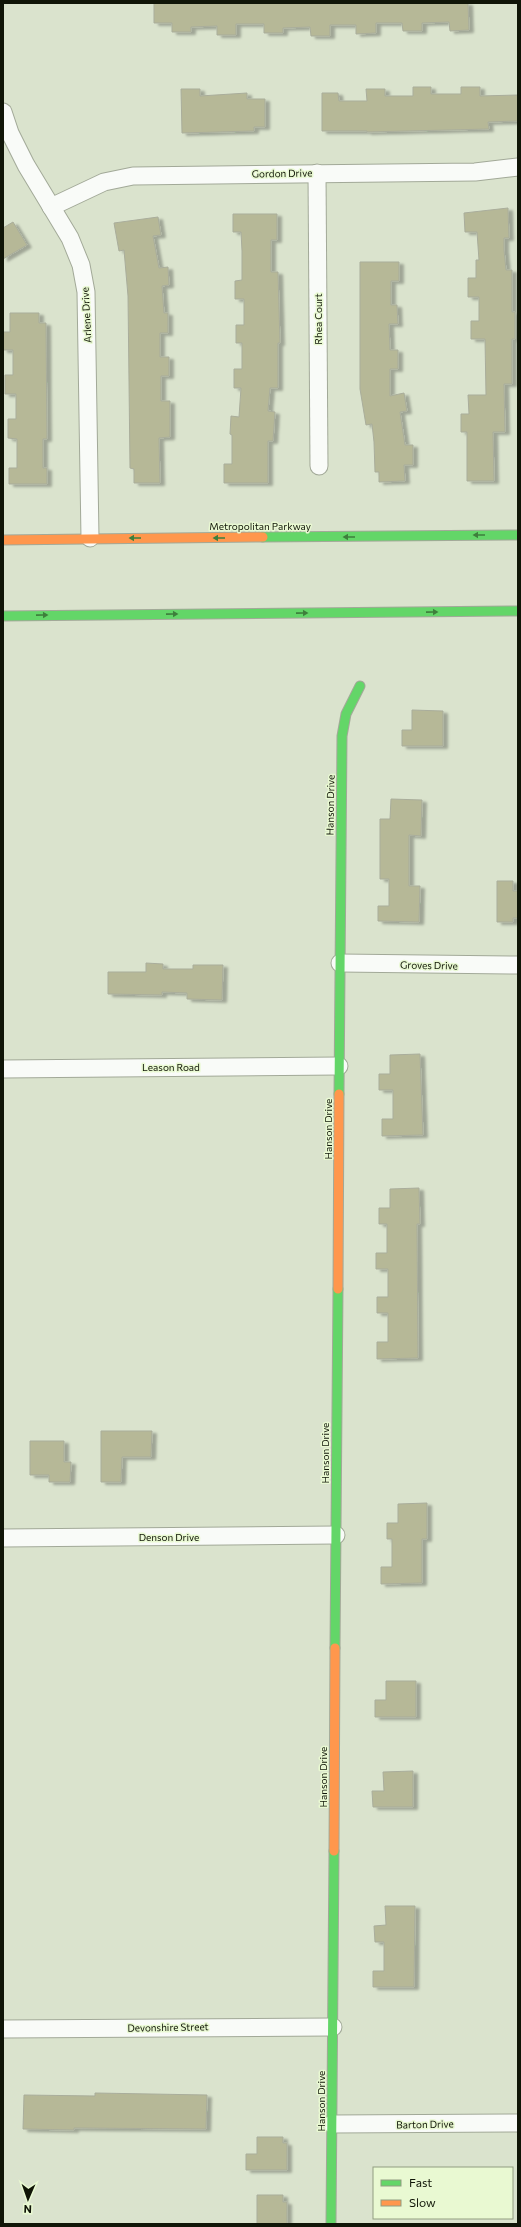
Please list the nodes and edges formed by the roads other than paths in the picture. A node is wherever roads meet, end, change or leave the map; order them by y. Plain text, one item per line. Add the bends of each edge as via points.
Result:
1 (3, 112) edge
2 (518, 167) edge
3 (317, 172) junction
4 (51, 207) junction
5 (319, 466) dead end
6 (518, 535) edge
7 (90, 538) junction
8 (3, 540) edge
9 (518, 611) edge
10 (3, 616) edge
11 (360, 686) dead end
12 (340, 964) junction
13 (518, 965) edge
14 (339, 1066) junction
15 (3, 1069) edge
16 (336, 1535) junction
17 (3, 1538) edge
18 (332, 2026) junction
19 (3, 2029) edge
20 (518, 2123) edge
21 (332, 2124) junction
22 (331, 2224) edge

1 - 4 street, Arlene Drive via 26,166
2 - 3 street, Gordon Drive via 475,172
3 - 4 street, Gordon Drive via 133,176 104,182
3 - 5 street, Rhea Court
4 - 7 street, Arlene Drive via 63,224 78,258 86,292
6 -> 7 street, Metropolitan Parkway
7 - 8 street, Metropolitan Parkway
10 -> 9 street
11 - 12 street, Hanson Drive via 346,714 342,736
12 - 13 street, Groves Drive
12 - 14 street, Hanson Drive
14 - 15 street, Leason Road
14 - 16 street, Hanson Drive
16 - 17 street, Denson Drive
16 - 18 street, Hanson Drive
18 - 19 street, Devonshire Street
18 - 21 street, Hanson Drive
20 - 21 street, Barton Drive
21 - 22 street, Hanson Drive

